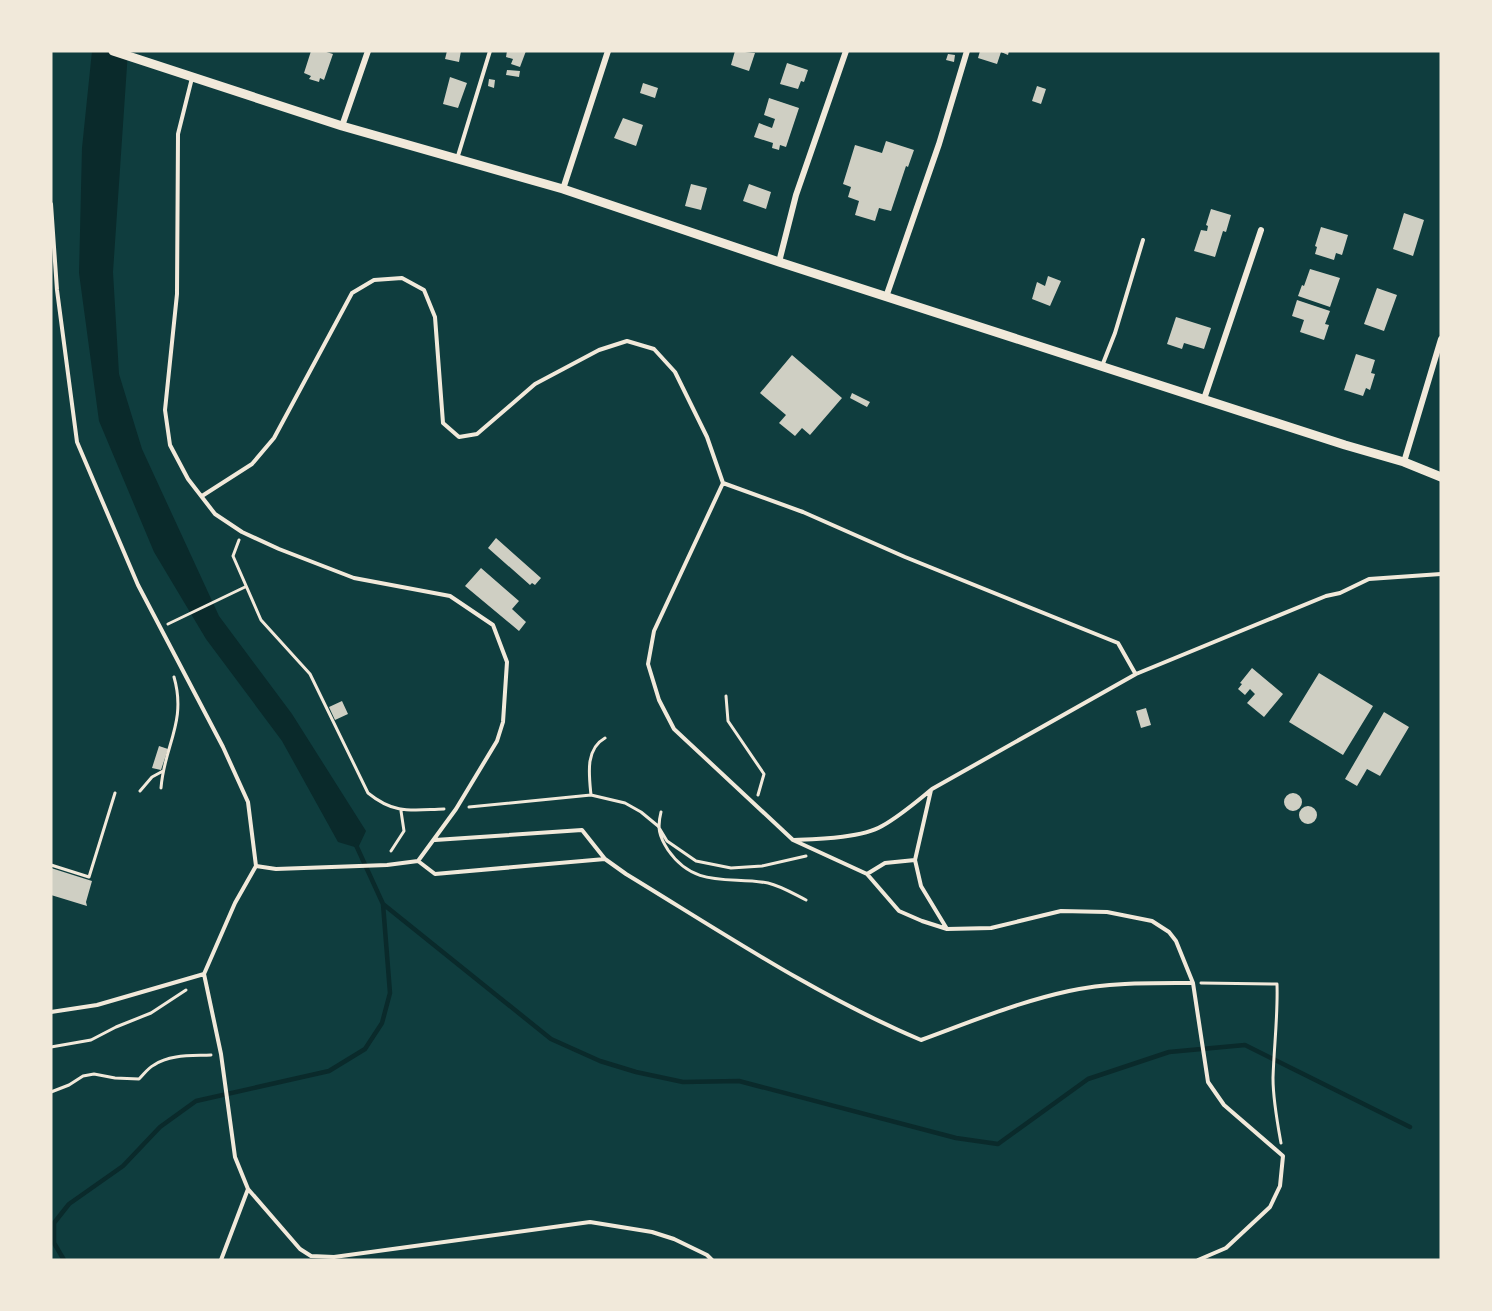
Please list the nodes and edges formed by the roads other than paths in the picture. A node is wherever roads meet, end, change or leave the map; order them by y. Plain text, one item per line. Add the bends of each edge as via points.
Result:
1 (113, 51) edge
2 (368, 51) edge
3 (490, 51) edge
4 (608, 51) edge
5 (846, 51) edge
6 (967, 51) edge
7 (192, 77) junction
8 (342, 126) junction
9 (457, 159) junction
10 (563, 189) junction
11 (51, 204) edge
12 (1261, 230) dead end
13 (1143, 240) dead end
14 (779, 262) junction
15 (886, 297) junction
16 (1441, 339) edge
17 (1102, 366) junction
18 (1204, 399) junction
19 (1404, 462) junction
20 (1441, 477) edge
21 (723, 483) junction
22 (202, 496) junction
23 (1441, 573) edge
24 (1136, 674) junction
25 (932, 789) junction
26 (435, 840) junction
27 (793, 840) junction
28 (605, 859) junction
29 (915, 860) junction
30 (418, 861) junction
31 (256, 866) junction
32 (867, 874) junction
33 (947, 928) junction
34 (204, 974) junction
35 (1193, 983) junction
36 (51, 1012) edge
37 (248, 1189) junction
38 (221, 1260) edge
39 (712, 1260) edge
40 (1198, 1260) edge

1 - 7 street
2 - 8 street
3 - 9 lane
4 - 10 street
5 - 14 street via 796,195
6 - 15 street
7 - 8 street
7 - 22 lane via 178,134 177,294 165,410 170,445
8 - 9 street
9 - 10 street
10 - 14 street
11 - 31 lane via 57,290 76,442 138,585 248,802
12 - 18 street
13 - 17 lane
14 - 15 street
15 - 17 street
16 - 19 street
17 - 18 street
18 - 19 street
19 - 20 street
21 - 22 lane via 707,437 675,372 654,349 627,341 599,350 536,384 477,434 459,437 443,423 435,317 424,290 402,278 374,280 352,292 274,438 252,464
21 - 24 lane via 803,512 1118,643
21 - 27 lane via 654,631 648,664 659,700 674,729
22 - 26 lane via 215,514 279,549 354,578 450,596 493,625 507,662 503,722 497,741
23 - 24 lane via 1369,579
24 - 25 lane
25 - 27 lane via 880,828 836,838
25 - 29 lane
26 - 28 lane via 582,830
26 - 30 lane
27 - 32 lane
28 - 30 lane via 435,874
28 - 35 lane via 834,999 921,1040 1000,1010 1071,990
29 - 32 lane via 885,863
29 - 33 lane via 921,886
30 - 31 lane via 276,869
31 - 34 lane
32 - 33 lane via 899,911
33 - 35 lane via 991,928 1061,911 1107,912 1152,921 1176,941
34 - 36 lane via 97,1005
34 - 37 lane via 235,1156
35 - 40 lane via 1208,1082 1224,1105 1283,1156 1280,1186 1270,1207 1226,1248
37 - 38 lane
37 - 39 lane via 300,1249 311,1256 334,1257 590,1222 652,1232

